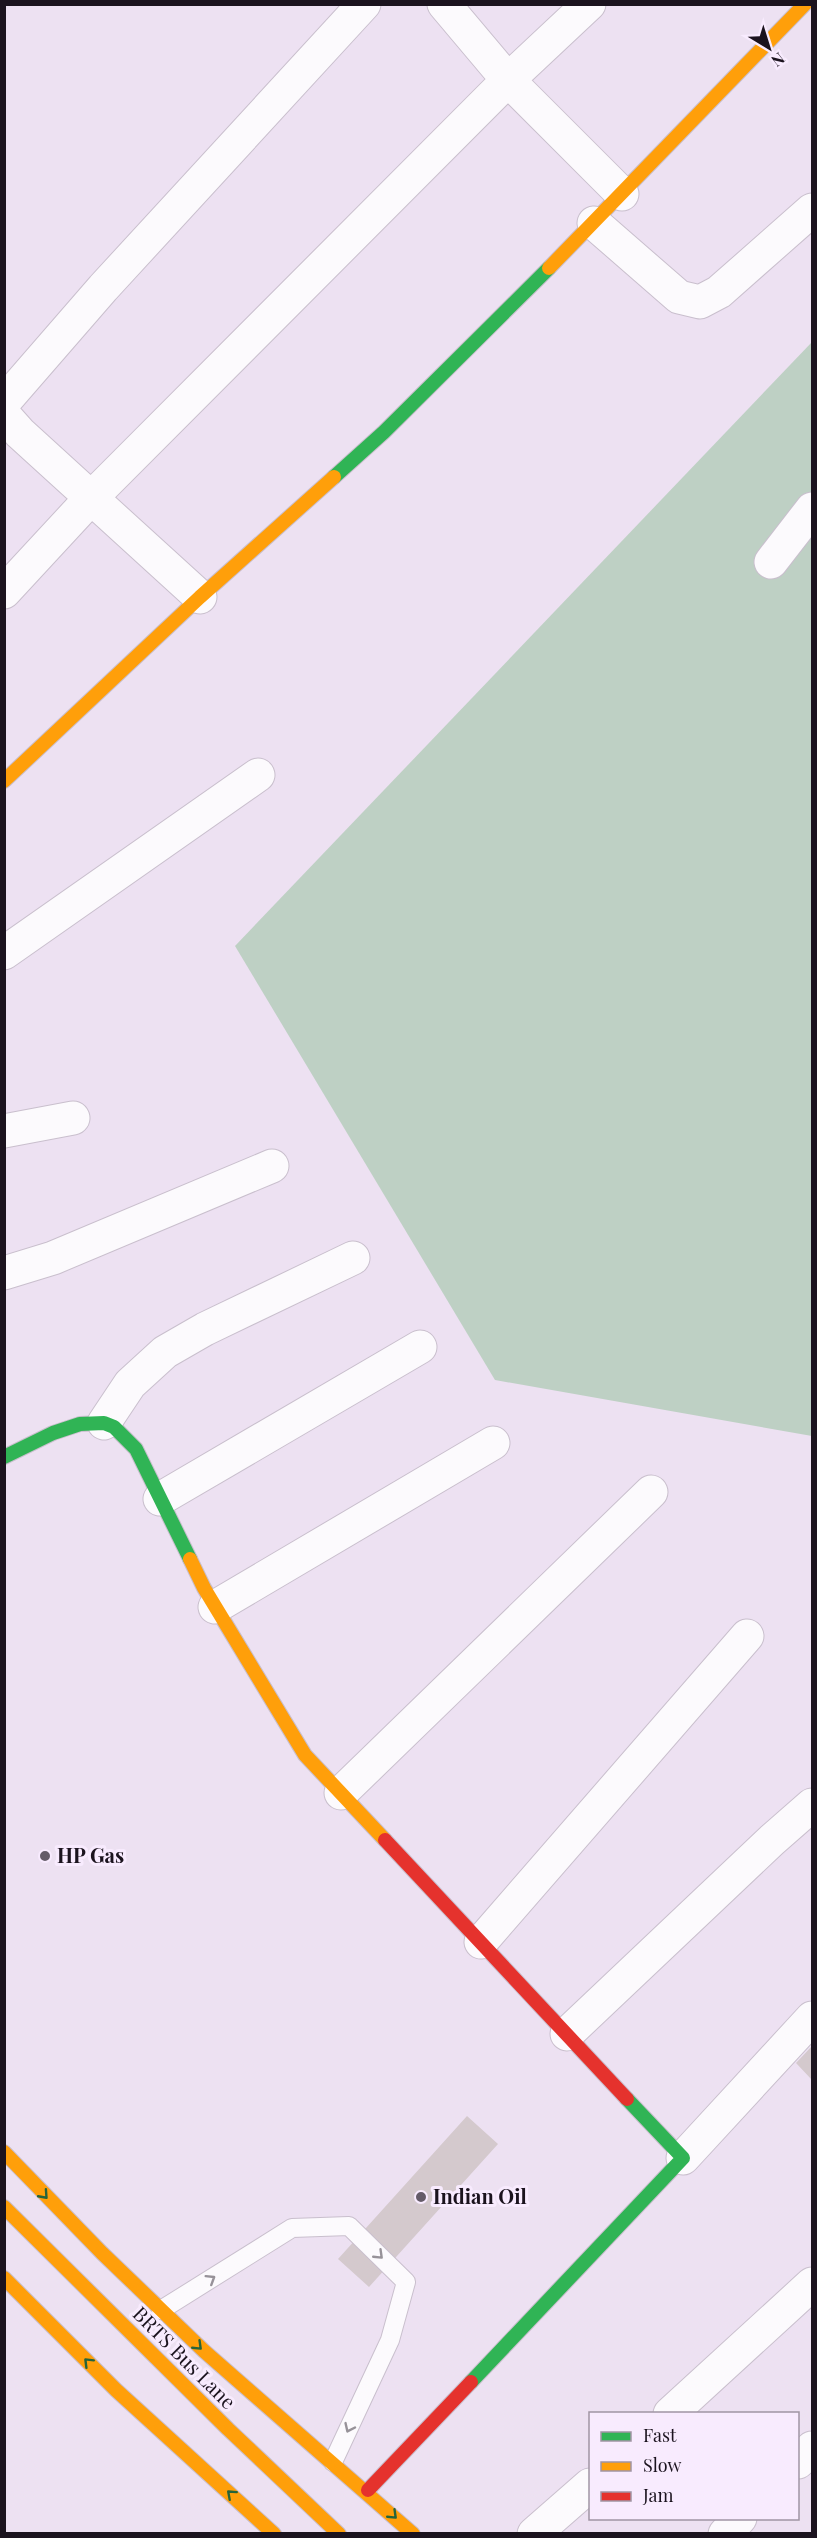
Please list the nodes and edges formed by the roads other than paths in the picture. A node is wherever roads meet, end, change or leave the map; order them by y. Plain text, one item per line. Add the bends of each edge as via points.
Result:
1 (364, 4) edge
2 (444, 4) edge
3 (589, 4) edge
4 (805, 4) edge
5 (508, 80) junction
6 (622, 194) junction
7 (813, 210) edge
8 (594, 223) junction
9 (4, 402) edge
10 (4, 415) edge
11 (91, 498) junction
12 (813, 509) edge
13 (771, 562) dead end
14 (4, 592) edge
15 (200, 597) junction
16 (258, 775) dead end
17 (4, 781) edge
18 (4, 953) edge
19 (73, 1118) dead end
20 (4, 1131) edge
21 (272, 1166) dead end
22 (353, 1258) dead end
23 (4, 1273) edge
24 (420, 1347) dead end
25 (104, 1423) junction
26 (493, 1443) dead end
27 (4, 1457) edge
28 (651, 1492) dead end
29 (160, 1499) junction
30 (215, 1607) junction
31 (747, 1636) dead end
32 (341, 1793) junction
33 (813, 1805) edge
34 (481, 1942) junction
35 (813, 2018) edge
36 (567, 2034) junction
37 (4, 2152) edge
38 (683, 2158) junction
39 (4, 2207) edge
40 (4, 2278) edge
41 (813, 2284) edge
42 (161, 2310) junction
43 (672, 2412) edge
44 (813, 2448) edge
45 (799, 2461) edge
46 (333, 2462) junction
47 (589, 2487) edge
48 (368, 2490) junction
49 (738, 2520) edge
50 (274, 2534) edge
51 (339, 2534) edge
52 (413, 2534) edge
53 (534, 2534) edge
54 (725, 2534) edge

1 - 9 street via 103,288
2 - 5 street
3 - 5 street
4 - 6 street
5 - 6 street
5 - 11 street
6 - 8 street
7 - 8 street via 718,292 700,302 679,297
8 - 15 street via 384,432
10 - 11 street
11 - 14 street
11 - 15 street
12 - 13 street
15 - 17 street
16 - 18 street
19 - 20 street
21 - 23 street via 53,1258
22 - 25 street via 165,1352 130,1384
24 - 29 street
25 - 27 street via 65,1429
25 - 29 street via 122,1432 136,1449
26 - 30 street
28 - 32 street
29 - 30 street
30 - 32 street via 304,1755
31 - 34 street
32 - 34 street
33 - 36 street
34 - 36 street
35 - 38 street
36 - 38 street
37 -> 42 street via 68,2222
38 - 48 street
39 - 51 street, BRTS Bus Lane
50 -> 40 street via 116,2390
41 - 43 street
42 -> 46 street
42 -> 46 lane via 292,2228 349,2226 406,2282 390,2340
44 - 45 street
46 - 48 street
47 - 53 street
48 -> 52 street
49 - 54 street

